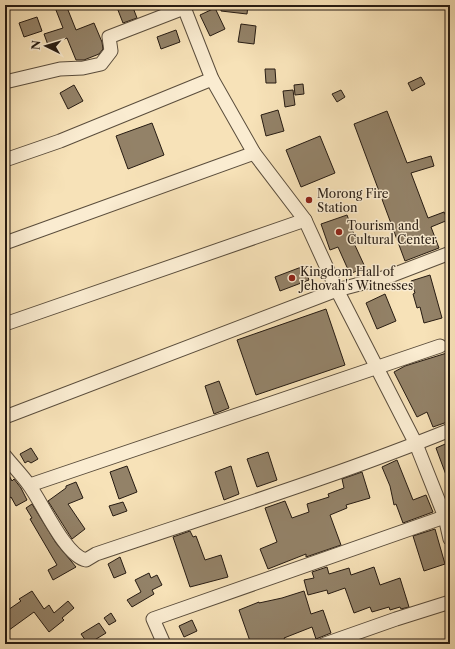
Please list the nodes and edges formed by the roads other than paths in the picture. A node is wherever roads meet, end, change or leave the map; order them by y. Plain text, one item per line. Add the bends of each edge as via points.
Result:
1 (183, 7) edge
2 (212, 79) junction
3 (5, 82) edge
4 (254, 153) junction
5 (5, 160) edge
6 (305, 220) junction
7 (5, 243) edge
8 (450, 253) edge
9 (337, 290) junction
10 (5, 324) edge
11 (440, 346) dead end
12 (375, 367) junction
13 (5, 417) edge
14 (450, 430) edge
15 (416, 444) junction
16 (5, 456) edge
17 (30, 485) junction
18 (448, 516) edge
19 (450, 539) edge
20 (450, 602) edge
21 (164, 644) edge
22 (325, 644) edge

1 - 2 street
1 - 3 street via 109,37 111,51 101,64 60,69
2 - 4 street
2 - 5 street via 60,141
4 - 6 street
4 - 7 street
6 - 9 street
6 - 10 street
8 - 9 street via 390,276
9 - 12 street
9 - 13 street
11 - 12 street
12 - 15 street
12 - 17 street
14 - 15 street
15 - 17 street via 96,554 86,560 79,559 67,547
15 - 18 street
16 - 17 street
18 - 19 street
18 - 21 street via 153,619
20 - 22 street

